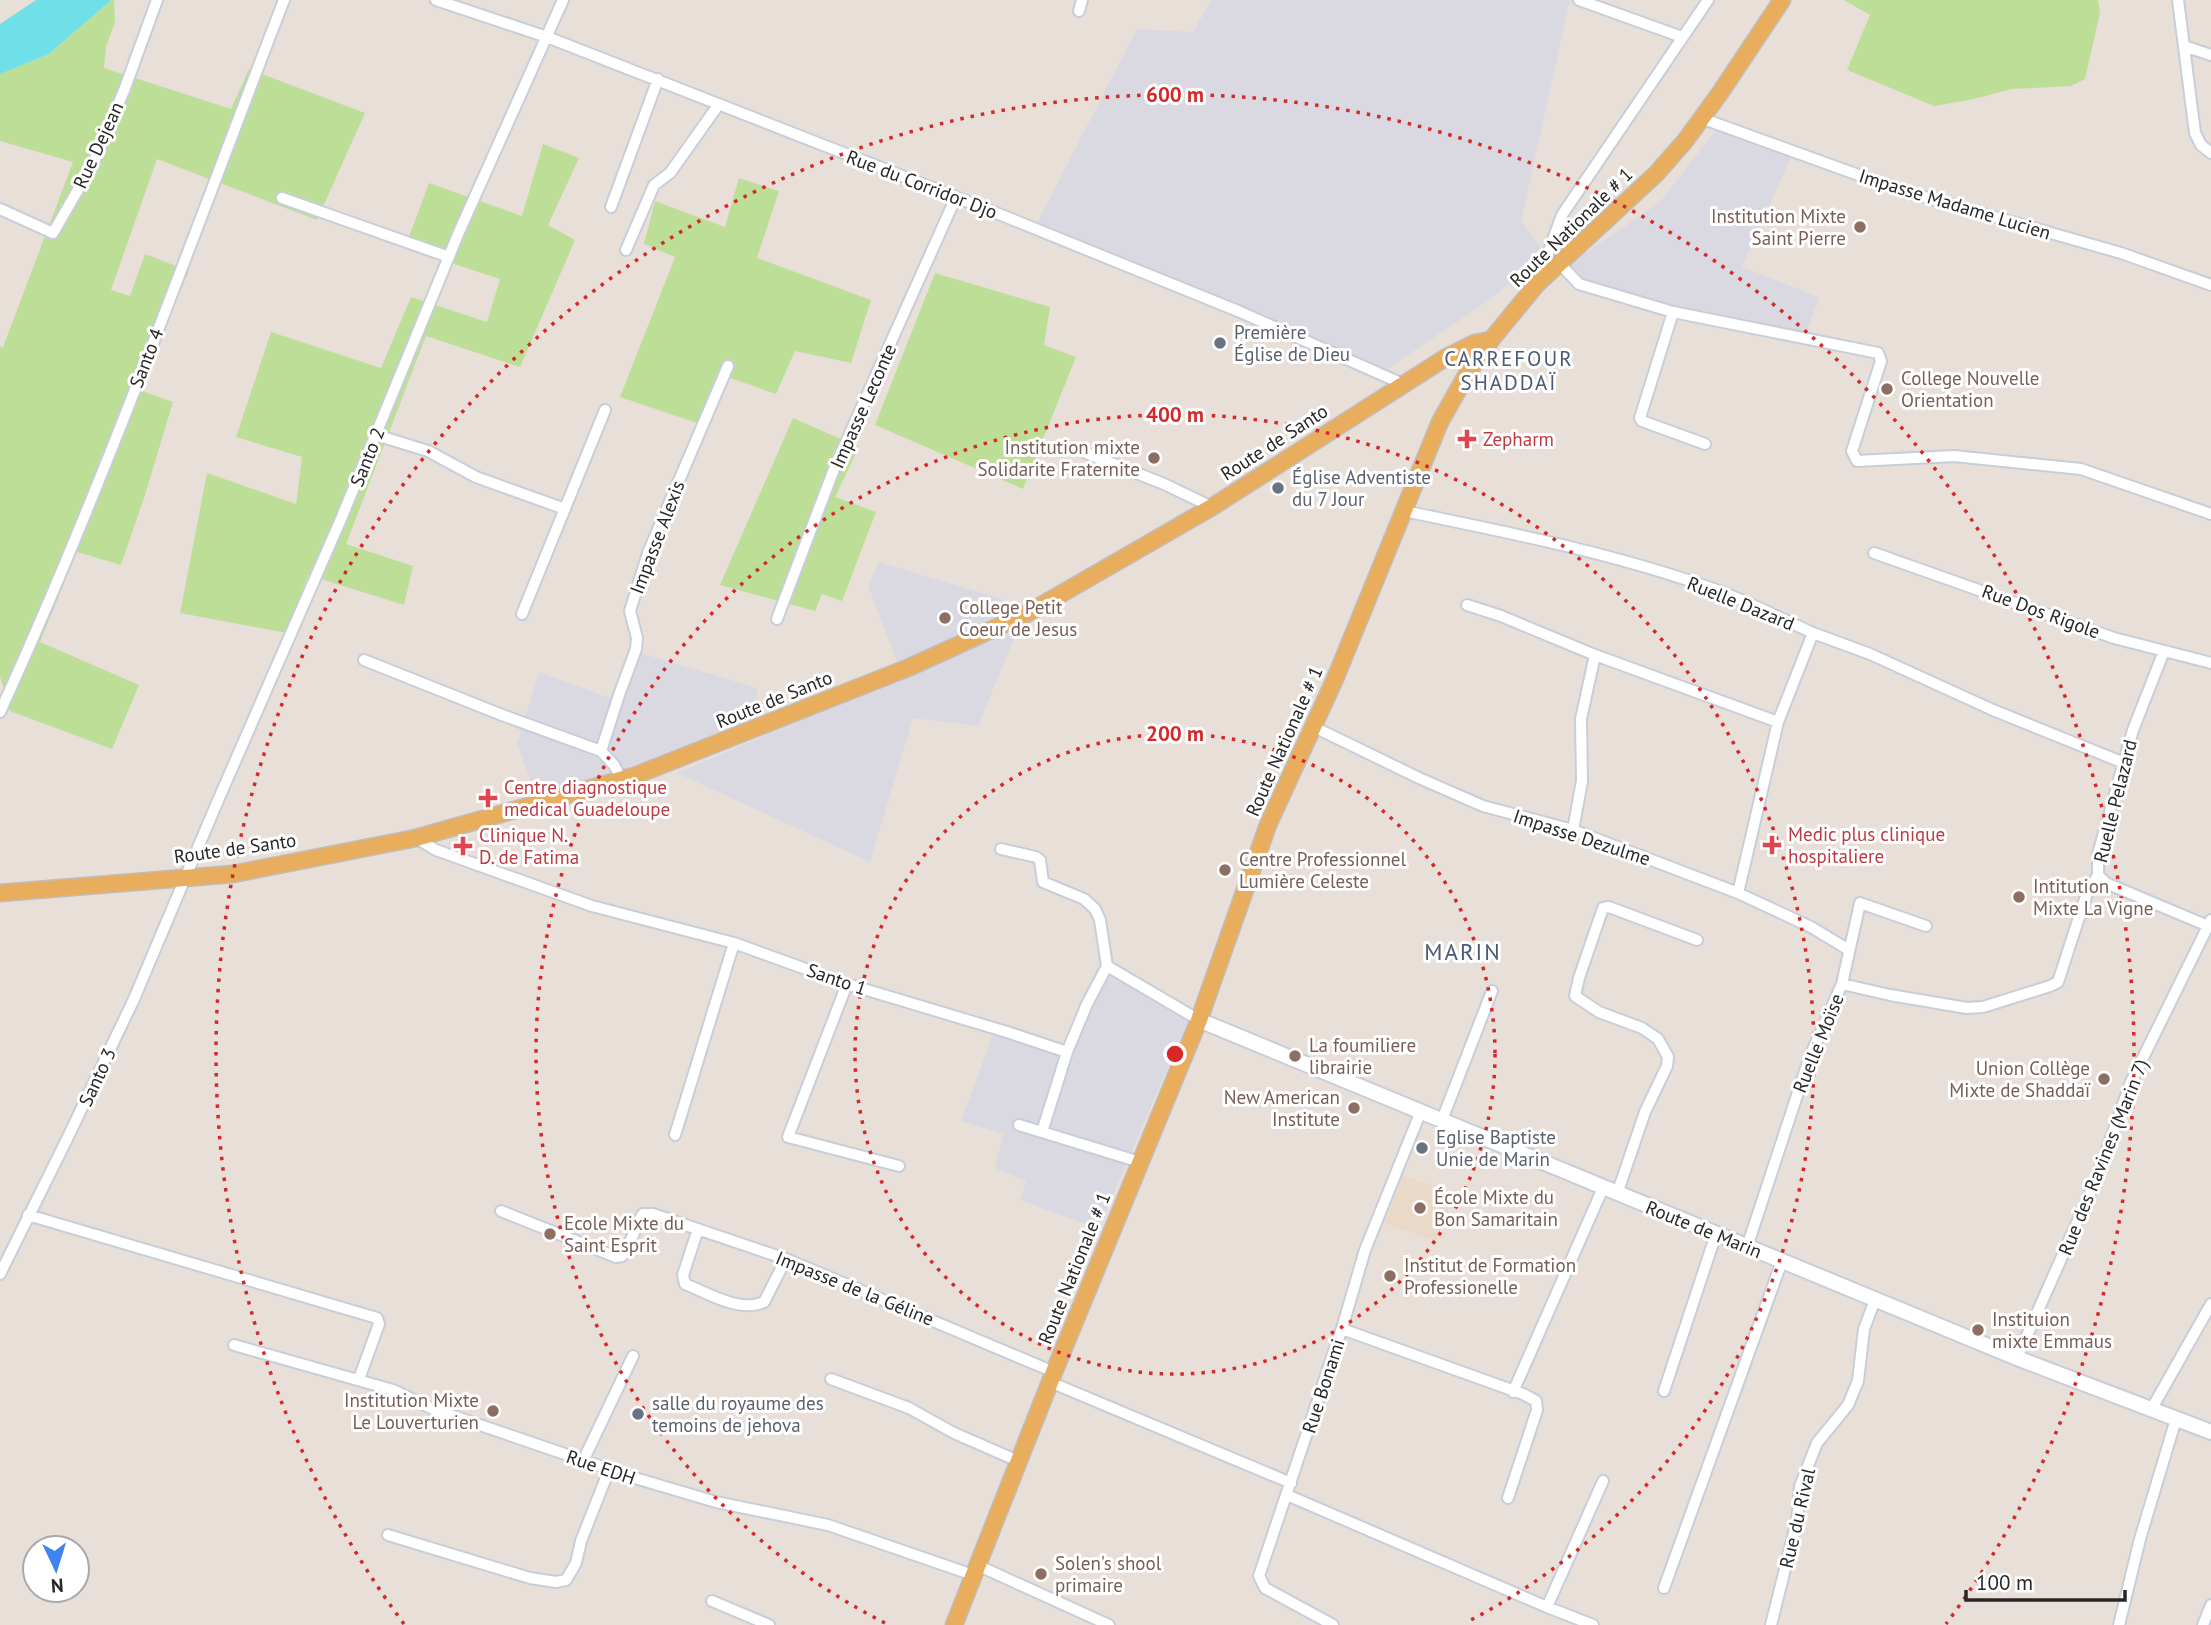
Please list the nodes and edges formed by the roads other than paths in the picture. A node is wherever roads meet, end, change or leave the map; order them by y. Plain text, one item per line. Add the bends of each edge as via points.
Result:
1 (157, 0) edge
2 (284, 0) edge
3 (436, 0) edge
4 (563, 0) edge
5 (1579, 0) edge
6 (1708, 0) edge
7 (1782, 0) edge
8 (2178, 0) edge
9 (547, 37) junction
10 (1682, 37) junction
11 (2184, 46) junction
12 (2211, 55) edge
13 (658, 79) junction
14 (719, 104) junction
15 (1701, 118) junction
16 (2211, 153) edge
17 (956, 197) junction
18 (282, 198) dead end
19 (611, 207) dead end
20 (0, 209) edge
21 (626, 250) dead end
22 (449, 257) junction
23 (1560, 264) junction
24 (1537, 284) junction
25 (2211, 285) edge
26 (1673, 312) junction
27 (1490, 340) junction
28 (728, 366) dead end
29 (1403, 384) junction
30 (605, 410) dead end
31 (376, 435) junction
32 (1705, 444) dead end
33 (1086, 453) dead end
34 (1212, 507) junction
35 (565, 509) junction
36 (1404, 511) junction
37 (2211, 514) edge
38 (1874, 553) dead end
39 (1467, 605) dead end
40 (522, 614) dead end
41 (777, 619) dead end
42 (1813, 633) junction
43 (2164, 652) junction
44 (1595, 656) junction
45 (365, 660) dead end
46 (2211, 663) edge
47 (0, 712) edge
48 (1779, 722) junction
49 (1314, 727) junction
50 (601, 751) junction
51 (2123, 763) junction
52 (622, 780) junction
53 (1573, 830) junction
54 (416, 838) junction
55 (1001, 849) dead end
56 (2098, 875) junction
57 (187, 877) junction
58 (0, 893) edge
59 (1738, 893) junction
60 (2210, 923) edge
61 (1926, 926) dead end
62 (1697, 940) dead end
63 (734, 943) junction
64 (1849, 950) junction
65 (1107, 965) junction
66 (847, 984) junction
67 (1842, 984) junction
68 (1492, 990) dead end
69 (1199, 1020) junction
70 (1067, 1052) junction
71 (1421, 1111) junction
72 (1442, 1120) junction
73 (1019, 1125) dead end
74 (1042, 1132) junction
75 (675, 1135) dead end
76 (1140, 1162) junction
77 (899, 1166) dead end
78 (1603, 1188) junction
79 (1617, 1194) junction
80 (501, 1211) dead end
81 (29, 1215) junction
82 (698, 1229) junction
83 (1716, 1234) junction
84 (1747, 1247) junction
85 (786, 1259) junction
86 (1782, 1261) junction
87 (0, 1274) edge
88 (1875, 1300) junction
89 (2211, 1304) edge
90 (1342, 1329) junction
91 (234, 1345) dead end
92 (633, 1356) dead end
93 (2017, 1358) junction
94 (1052, 1377) junction
95 (359, 1379) junction
96 (831, 1379) dead end
97 (1664, 1391) dead end
98 (1513, 1392) junction
99 (2151, 1410) junction
100 (2176, 1419) junction
101 (2211, 1432) edge
102 (583, 1461) junction
103 (1018, 1461) junction
104 (608, 1469) junction
105 (1603, 1481) dead end
106 (1291, 1483) junction
107 (1287, 1495) junction
108 (1508, 1499) dead end
109 (388, 1535) dead end
110 (975, 1570) junction
111 (1664, 1588) dead end
112 (712, 1601) dead end
113 (2211, 1605) edge
114 (1547, 1607) junction
115 (769, 1625) edge
116 (954, 1625) edge
117 (1109, 1625) edge
118 (1333, 1625) edge
119 (1593, 1625) edge
120 (1771, 1625) edge
121 (2119, 1625) edge
122 (2203, 1625) edge

1 - 20 street, Rue Dejean via 94,162 53,233
2 - 47 street, Santo 4 via 124,416
3 - 9 street, Rue du Corridor Djo
4 - 9 street, Santo 2
5 - 10 street
6 - 10 street
7 - 15 main road, Route Nationale # 1
8 - 11 street
9 - 13 street, Rue du Corridor Djo
9 - 22 street, Santo 2
10 - 24 street via 1562,215
11 - 12 street
11 - 16 street via 2195,133
13 - 14 street, Rue du Corridor Djo
13 - 19 street
14 - 17 street, Rue du Corridor Djo
14 - 21 street via 670,173 654,185
15 - 23 main road, Route Nationale # 1 via 1656,174
15 - 25 street, Impasse Madame Lucien via 1900,190 2121,253
17 - 29 street, Rue du Corridor Djo
17 - 41 street, Impasse Leconte via 834,470
18 - 22 street
22 - 31 street, Santo 2
23 - 24 main road, Route Nationale # 1
23 - 26 street via 1579,284
24 - 27 main road, Route Nationale # 1
26 - 32 street via 1640,418
26 - 37 street via 1878,354 1881,361 1852,451 1857,461 1954,456 2072,467
27 - 29 main road, Route de Santo via 1461,349
27 - 36 main road, Route Nationale # 1 via 1440,422
28 - 50 street, Impasse Alexis via 648,552 630,611 636,649
29 - 34 main road, Route de Santo
30 - 35 street
31 - 35 street
31 - 57 street, Santo 2
33 - 34 street
34 - 52 main road, Route de Santo via 1028,613 910,667
35 - 40 street
36 - 42 street, Ruelle Dazard via 1552,541 1632,563 1707,586
36 - 49 main road, Route Nationale # 1
38 - 43 street, Rue Dos Rigole
39 - 44 street
42 - 48 street, Ruelle Dazard
42 - 51 street
43 - 46 street, Rue Dos Rigole
43 - 51 street, Ruelle Pelazard
44 - 48 street
44 - 53 street via 1581,719 1582,775
45 - 50 street
48 - 59 street, Ruelle Dazard
49 - 53 street, Impasse Dezulme via 1483,806
49 - 69 main road, Route Nationale # 1 via 1268,825
50 - 52 street
51 - 56 street, Ruelle Pelazard via 2098,854
52 - 54 main road, Route de Santo
53 - 59 street, Impasse Dezulme
54 - 57 main road, Route de Santo via 233,874
54 - 63 street, Santo 1 via 436,850 592,906
55 - 65 street via 1036,857 1042,865 1043,882 1089,902 1100,920
56 - 60 street, Ruelle Pelazard via 2106,883
56 - 67 street via 2086,896 2058,982 2050,986 1967,1008
57 - 58 main road, Route de Santo
57 - 81 street, Santo 3 via 134,999
59 - 64 street, Impasse Dezulme
60 - 93 street, Rue des Ravines (Marin 7) via 2131,1082 2095,1180
61 - 64 street, Ruelle Moïse via 1860,903
62 - 79 street via 1604,908 1579,978 1575,996 1599,1012 1642,1028 1658,1039 1668,1057
63 - 66 street, Santo 1
63 - 75 street
64 - 67 street, Ruelle Moïse
65 - 69 street
65 - 70 street
66 - 70 street, Santo 1
66 - 77 street via 788,1137
67 - 84 street, Ruelle Moïse via 1810,1056
68 - 72 street
69 - 71 main road, Route de Marin
69 - 76 main road, Route Nationale # 1
70 - 74 street
71 - 72 main road, Route de Marin
71 - 90 street, Rue Bonami via 1366,1250
72 - 78 main road, Route de Marin
73 - 74 street
74 - 76 street
76 - 94 main road, Route Nationale # 1
78 - 79 main road, Route de Marin
78 - 98 street
79 - 83 main road, Route de Marin
80 - 82 street, Impasse de la Géline via 616,1257 625,1253 643,1214
81 - 87 street, Santo 3
81 - 95 street via 377,1318 379,1324
82 - 85 street, Impasse de la Géline
82 - 85 street via 683,1275 685,1284 733,1303 764,1302
83 - 84 main road, Route de Marin
83 - 97 street
84 - 86 main road, Route de Marin
85 - 94 street, Impasse de la Géline
86 - 88 main road, Route de Marin
86 - 111 street
88 - 93 main road, Route de Marin
88 - 120 street, Rue du Rival via 1864,1329 1858,1381 1848,1405 1817,1443 1800,1486 1797,1521
89 - 99 street
90 - 98 street
90 - 106 street, Rue Bonami
91 - 95 street, Rue EDH
92 - 102 street
93 - 99 main road, Route de Marin
94 - 103 main road, Route Nationale # 1
94 - 106 street, Impasse de la Géline
95 - 102 street, Rue EDH
96 - 103 street via 909,1408
98 - 108 street via 1536,1401 1537,1410
99 - 100 main road, Route de Marin
100 - 101 main road, Route de Marin
100 - 121 street
102 - 104 street, Rue EDH
103 - 110 main road, Route Nationale # 1
104 - 109 street via 566,1580 530,1577
104 - 110 street, Rue EDH via 716,1502 828,1525
105 - 114 street
106 - 107 street, Rue Bonami
107 - 114 street
107 - 118 street, Rue Bonami via 1259,1576 1265,1588
110 - 116 main road, Route Nationale # 1
110 - 117 street, Rue EDH
112 - 115 street
113 - 122 street
114 - 119 street

